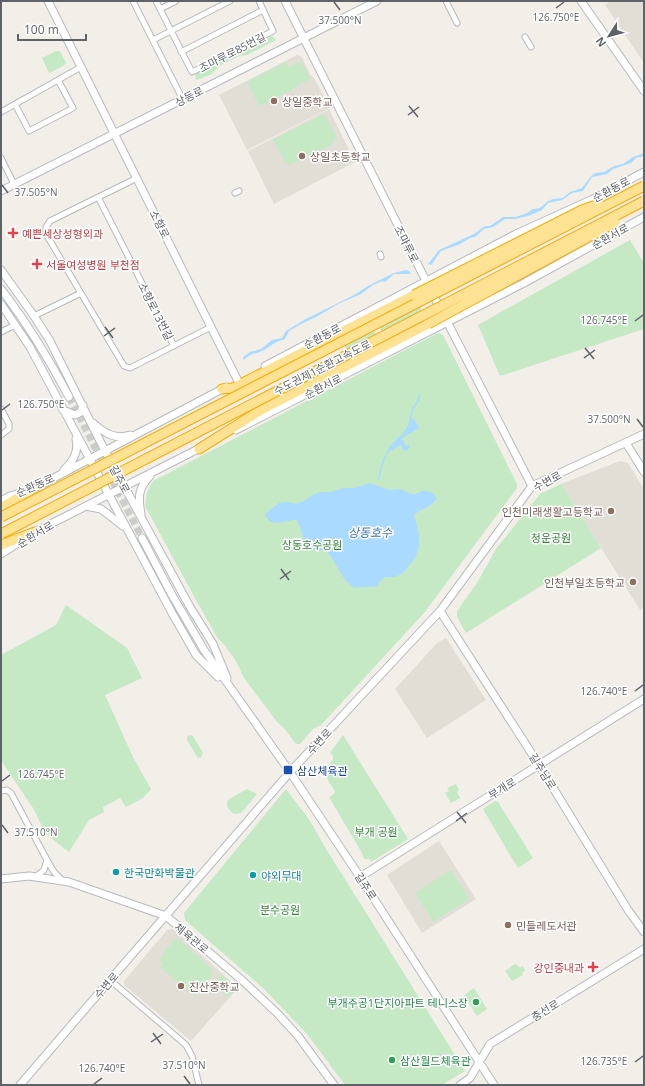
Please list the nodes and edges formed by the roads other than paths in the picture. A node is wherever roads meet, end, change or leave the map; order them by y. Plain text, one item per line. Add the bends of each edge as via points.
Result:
1 (48, 1) edge
2 (133, 1) edge
3 (156, 1) edge
4 (176, 1) edge
5 (230, 1) edge
6 (259, 1) edge
7 (285, 1) edge
8 (377, 1) edge
9 (446, 1) edge
10 (581, 1) edge
11 (218, 4) edge
12 (160, 9) junction
13 (263, 10) junction
14 (457, 23) dead end
15 (171, 31) junction
16 (526, 37) dead end
17 (304, 38) junction
18 (153, 40) junction
19 (531, 47) dead end
20 (181, 52) junction
21 (82, 68) junction
22 (58, 80) junction
23 (644, 91) edge
24 (183, 100) junction
25 (15, 104) junction
26 (1, 112) edge
27 (115, 134) junction
28 (1, 158) edge
29 (644, 172) edge
30 (137, 178) junction
31 (14, 184) junction
32 (644, 186) edge
33 (1, 191) edge
34 (632, 192) junction
35 (98, 197) junction
36 (642, 202) edge
37 (644, 217) edge
38 (1, 270) edge
39 (426, 281) junction
40 (1, 289) edge
41 (81, 293) junction
42 (1, 304) edge
43 (34, 316) junction
44 (447, 322) junction
45 (15, 325) junction
46 (212, 327) junction
47 (1, 332) edge
48 (174, 346) junction
49 (238, 381) junction
50 (222, 390) junction
51 (69, 397) tunnel mouth
52 (83, 406) junction
53 (1, 408) edge
54 (64, 410) junction
55 (91, 422) junction
56 (145, 429) junction
57 (75, 431) junction
58 (644, 434) edge
59 (1, 436) edge
60 (626, 443) junction
61 (199, 449) junction
62 (105, 450) junction
63 (89, 459) junction
64 (154, 472) junction
65 (644, 472) edge
66 (62, 473) junction
67 (124, 486) junction
68 (532, 486) junction
69 (33, 489) junction
70 (108, 494) junction
71 (1, 501) edge
72 (86, 506) junction
73 (1, 508) edge
74 (1, 518) edge
75 (142, 520) junction
76 (126, 528) junction
77 (35, 532) junction
78 (1, 534) edge
79 (142, 538) tunnel mouth
80 (5, 543) edge
81 (1, 554) edge
82 (440, 611) junction
83 (232, 691) junction
84 (644, 699) edge
85 (539, 765) junction
86 (290, 772) junction
87 (1, 791) edge
88 (47, 860) junction
89 (35, 877) junction
90 (360, 877) junction
91 (1, 879) edge
92 (63, 881) junction
93 (166, 916) junction
94 (644, 932) edge
95 (644, 949) edge
96 (110, 980) junction
97 (480, 1062) junction
98 (20, 1085) edge
99 (198, 1085) edge
100 (334, 1085) edge
101 (460, 1085) edge
102 (494, 1085) edge

1 - 21 street, 소향로
2 - 18 street
3 - 12 street, 조마루로85번길
4 - 12 street
5 - 11 street
6 - 13 street, 조마루로85번길
7 - 17 street, 조마루로
8 - 17 street, 상동로
9 - 14 street
10 - 23 street
11 - 15 street
12 - 15 street, 조마루로85번길
13 - 20 street, 조마루로85번길
13 - 20 street, 조마루로85번길 via 273,31 192,72
15 - 18 street
15 - 20 street, 조마루로85번길
16 - 19 street
17 - 24 street, 상동로
17 - 39 street, 조마루로
18 - 24 street
21 - 22 street
21 - 27 street, 소향로
22 - 25 street
22 - 25 street via 72,108 29,131
24 - 27 street, 상동로
25 - 26 street
27 - 30 street, 소향로
27 - 31 street, 상동로
28 - 31 street
29 - 39 street, 순환동로
30 - 35 street, 소향로13번길
30 - 46 street, 소향로
31 - 33 street, 상동로
32 - 34 highway, 수도권제1순환고속도로, bridge
34 - 50 highway, bridge via 582,210 233,388
34 - 74 highway, 수도권제1순환고속도로, bridge
35 - 41 street, 소향로13번길 via 50,221 46,227 46,234
35 - 48 street, 소향로13번길
36 - 61 highway, bridge via 591,236 465,305 261,410
36 - 78 highway, 수도권제1순환고속도로, bridge
37 - 44 street, 순환서로
38 - 43 street, 길주로
39 - 44 street, 조마루로
39 - 49 street, 순환동로
40 - 51 street via 47,356
41 - 43 street
41 - 48 street, 소향로13번길 via 124,366 130,368
42 - 45 street, 길주로
43 - 52 street, 길주로 via 50,341
44 - 61 street, 순환서로
44 - 68 street, 조마루로
45 - 47 street
45 - 54 street, 길주로 via 30,347
46 - 48 street, 소향로13번길
46 - 49 street, 소향로
49 - 50 street, 순환동로
50 - 56 street, 순환동로
52 - 54 street via 81,412 75,415
52 - 55 street, 길주로
53 - 59 street via 9,424 9,429
54 - 57 street, 길주로
55 - 56 street via 113,436 124,437
55 - 62 street, 길주로
56 - 62 street, 순환동로
57 - 63 street, 길주로
57 - 66 street via 78,446 75,456
58 - 60 street, 수변로
60 - 65 street
60 - 68 street, 수변로
61 - 64 street, 순환서로
62 - 63 street, 순환동로
62 - 67 street, 길주로
63 - 66 street, 순환동로
63 - 70 street, 길주로
64 - 67 street, 순환서로
64 - 75 street via 140,488
66 - 69 street, 순환동로
67 - 70 street, 순환서로
67 - 75 street, 길주로
68 - 82 street, 수변로
69 - 71 street, 순환동로
69 - 73 highway
70 - 72 street, 순환서로
70 - 76 street, 길주로
72 - 76 street via 101,509
72 - 77 street, 순환서로
75 - 83 street, 길주로 via 213,644
76 - 83 street, 길주로 via 196,655
77 - 80 highway
77 - 81 street, 순환서로
79 - 83 street, 길주로 via 204,650
82 - 85 street, 길주남로
82 - 86 street, 수변로
83 - 86 street, 길주로
84 - 85 street, 부개로
85 - 90 street, 부개로
85 - 94 street, 길주남로
86 - 90 street, 길주로
86 - 93 street, 수변로
87 - 88 street via 7,790 11,793
88 - 89 street via 44,870
88 - 92 street
89 - 91 street, 체육관로
89 - 92 street, 체육관로
90 - 97 street, 길주로
92 - 93 street, 체육관로 via 84,886
93 - 96 street, 수변로
93 - 100 street, 체육관로 via 243,981 277,1014 298,1036
95 - 97 street, 충선로 via 490,1044
96 - 98 street, 수변로
96 - 99 street via 186,1045 192,1056
97 - 101 street, 충선로 via 470,1078
97 - 102 street, 길주로

